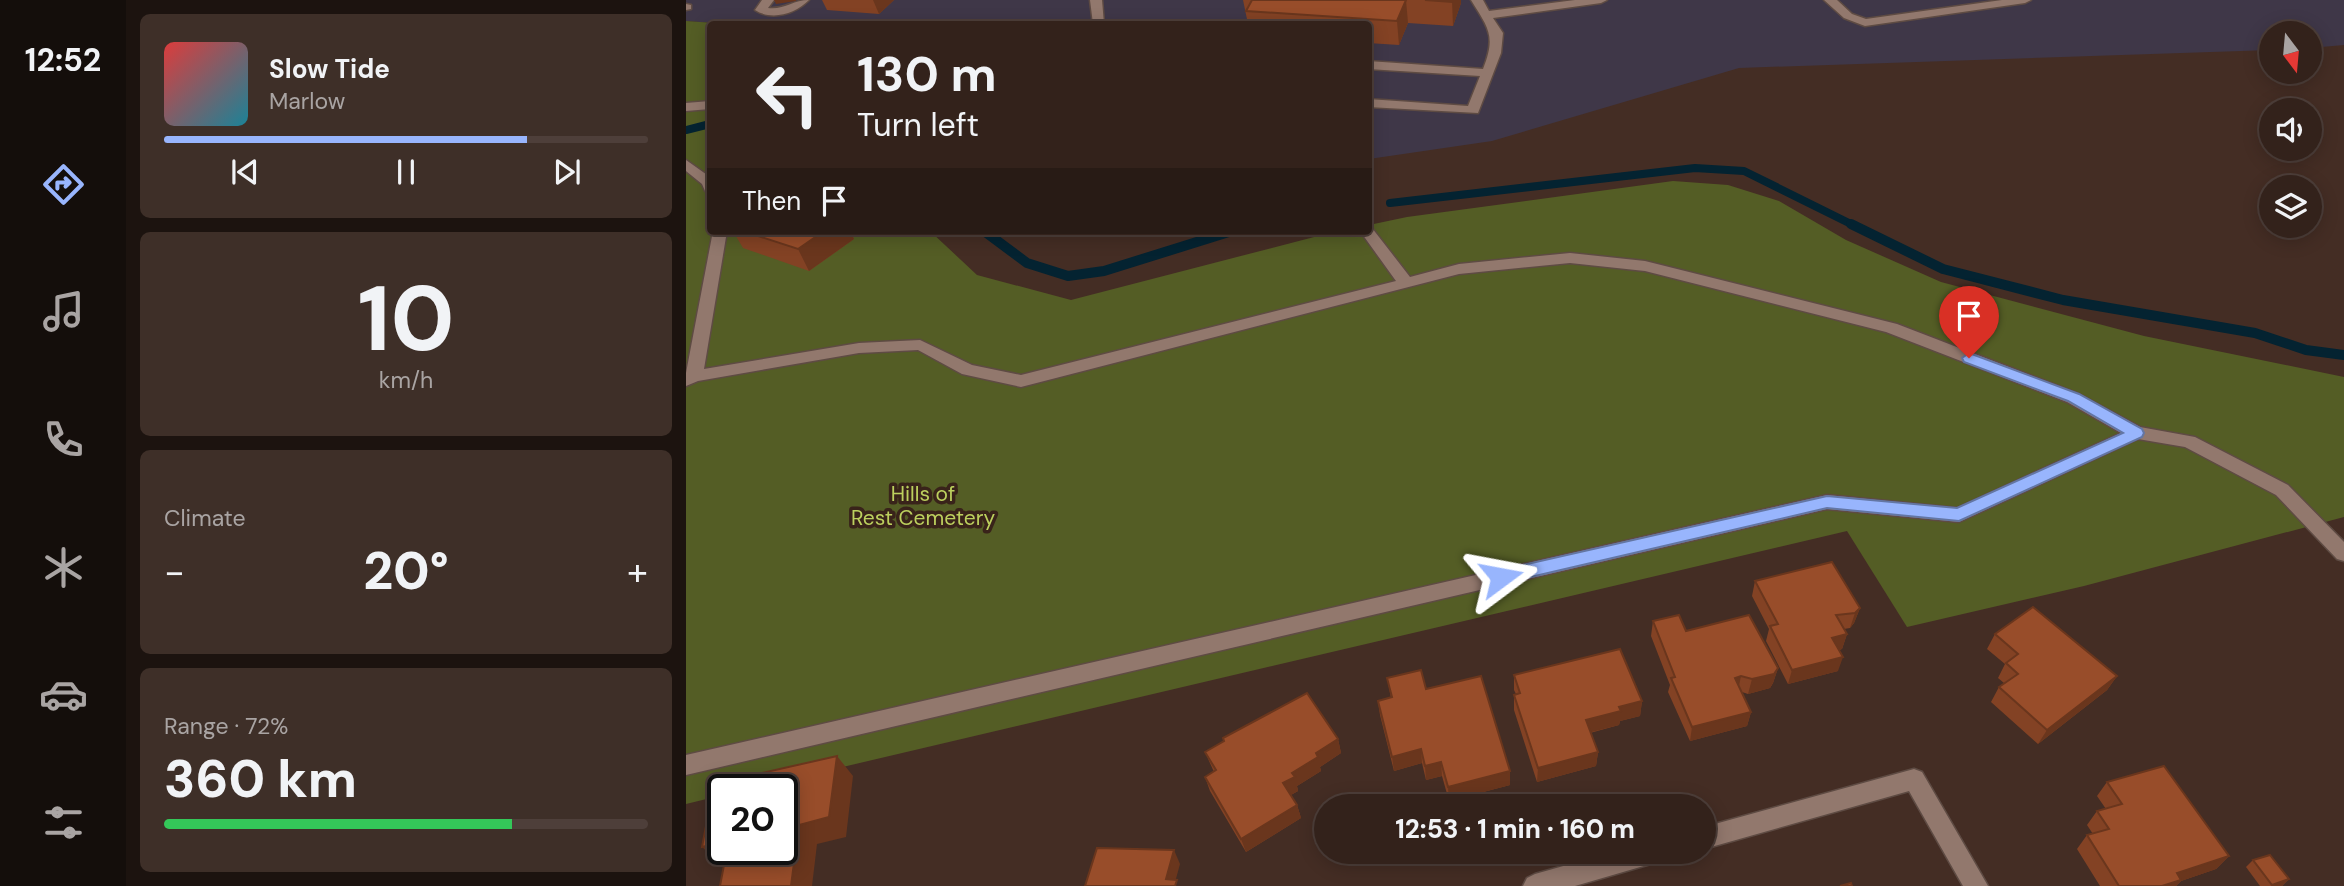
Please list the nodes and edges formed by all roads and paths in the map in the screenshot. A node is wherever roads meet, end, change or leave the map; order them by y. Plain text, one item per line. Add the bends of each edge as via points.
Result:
1 (768, 0) edge
2 (803, 0) edge
3 (1096, 0) edge
4 (1477, 0) edge
5 (1601, 0) edge
6 (1830, 0) edge
7 (2025, 0) edge
8 (1487, 15) junction
9 (1099, 21) edge
10 (1372, 65) edge
11 (1487, 73) junction
12 (1372, 103) edge
13 (707, 106) edge
14 (686, 107) edge
15 (686, 164) edge
16 (707, 181) edge
17 (719, 235) edge
18 (1370, 235) edge
19 (1406, 283) junction
20 (690, 378) edge
21 (2136, 433) junction
22 (2344, 554) edge
23 (686, 765) edge
24 (1716, 835) edge
25 (1612, 864) edge
26 (1535, 886) edge
27 (1976, 886) edge

1 - 2 street via 761,10 773,13 790,11
3 - 9 street
4 - 8 street
5 - 8 street
6 - 7 street via 1865,23
8 - 11 street via 1497,33
10 - 11 street
11 - 12 street via 1473,110
13 - 14 street
15 - 16 street
17 - 20 street
18 - 19 street
19 - 20 street via 1021,381 968,370 920,345 859,348
19 - 21 street via 1459,269 1570,258 1645,266 1891,328 2073,397
21 - 22 street via 2189,441 2281,490
21 - 23 street via 1959,515 1827,502
24 - 27 street via 1914,779
25 - 26 street

